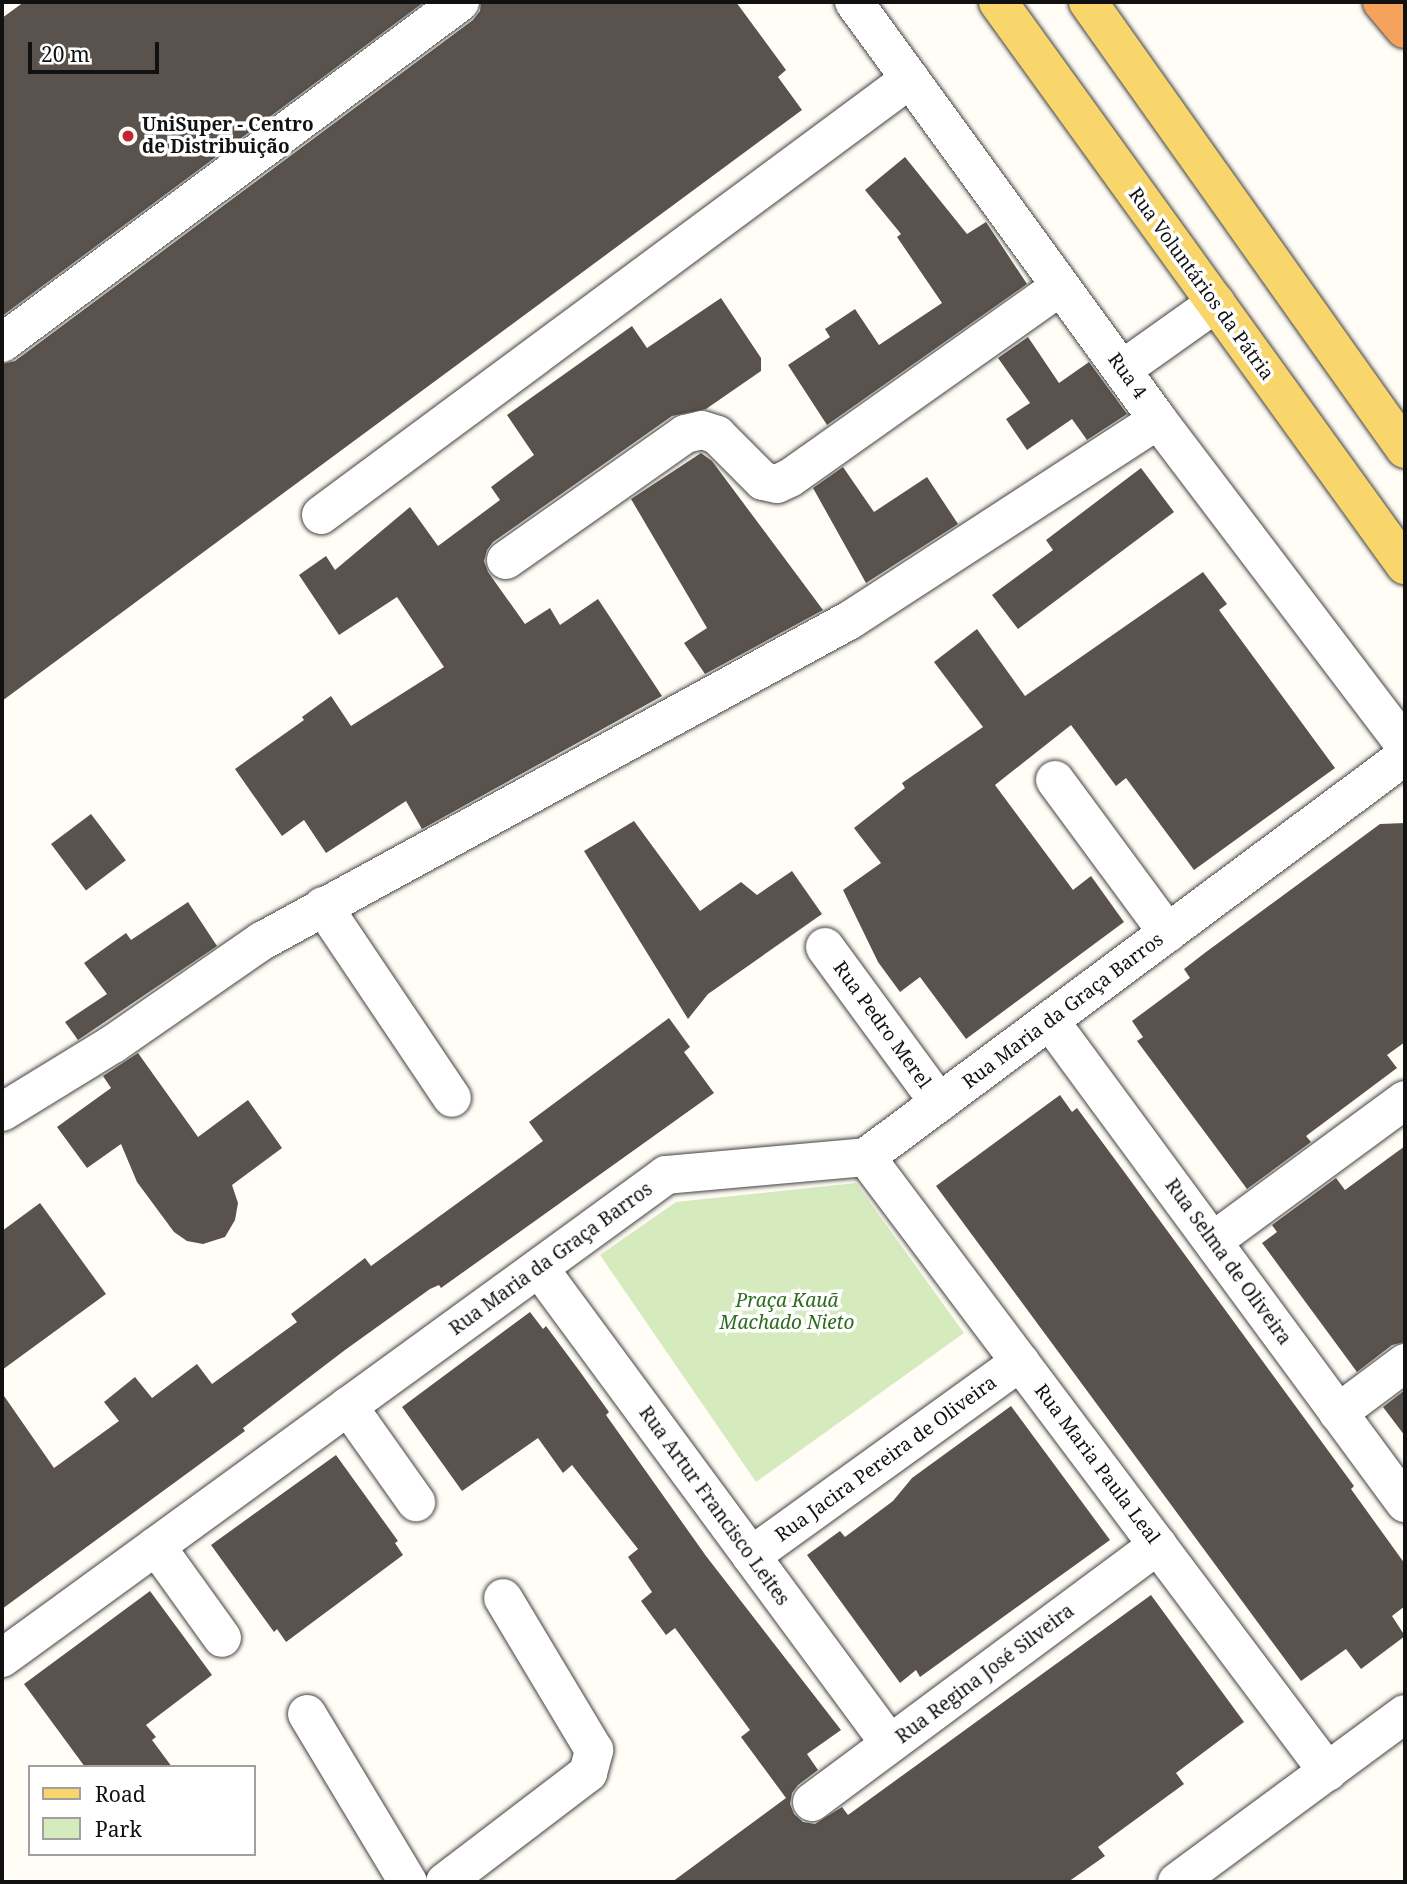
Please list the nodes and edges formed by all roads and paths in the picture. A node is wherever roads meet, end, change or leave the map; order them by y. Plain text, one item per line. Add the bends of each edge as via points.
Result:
1 (460, 2) edge
2 (854, 2) edge
3 (998, 2) edge
4 (1088, 2) edge
5 (1382, 2) edge
6 (1405, 29) edge
7 (910, 79) junction
8 (1060, 287) junction
9 (1216, 303) junction
10 (2, 343) edge
11 (1123, 369) junction
12 (1158, 420) junction
13 (1405, 449) edge
14 (321, 515) dead end
15 (506, 560) dead end
16 (1405, 565) edge
17 (1405, 746) edge
18 (1405, 756) edge
19 (1055, 780) dead end
20 (323, 906) junction
21 (1168, 933) junction
22 (825, 947) dead end
23 (1050, 1020) junction
24 (452, 1098) dead end
25 (1405, 1100) edge
26 (939, 1103) junction
27 (2, 1112) edge
28 (866, 1157) junction
29 (1213, 1241) junction
30 (538, 1268) junction
31 (1020, 1362) junction
32 (1405, 1363) edge
33 (348, 1406) junction
34 (1338, 1413) junction
35 (416, 1502) dead end
36 (1405, 1503) edge
37 (1158, 1545) junction
38 (156, 1546) junction
39 (751, 1556) junction
40 (503, 1598) dead end
41 (222, 1638) dead end
42 (2, 1658) edge
43 (307, 1714) dead end
44 (1405, 1714) edge
45 (890, 1744) junction
46 (1328, 1772) junction
47 (812, 1802) dead end
48 (408, 1882) edge
49 (445, 1882) edge
50 (1177, 1882) edge

1 - 10 street
2 - 7 street, Rua 4
3 - 9 main road, Rua Voluntários da Pátria
4 - 13 main road
5 - 6 highway
7 - 8 street, Rua 4
7 - 14 street
8 - 11 street, Rua 4
8 - 15 street via 790,478 777,484 763,481 717,435 702,429 685,434
9 - 11 street
9 - 16 main road, Rua Voluntários da Pátria
11 - 12 street, Rua 4
12 - 17 street, Rua 4
12 - 20 street via 850,620
18 - 21 street, Rua Maria da Graça Barros
19 - 21 street
20 - 24 street
20 - 27 street
21 - 23 street, Rua Maria da Graça Barros
22 - 26 street, Rua Pedro Merel
23 - 26 street, Rua Maria da Graça Barros
23 - 29 street, Rua Selma de Oliveira
25 - 29 street
26 - 28 street, Rua Maria da Graça Barros
28 - 30 street, Rua Maria da Graça Barros via 666,1175
28 - 31 street, Rua Maria Paula Leal
29 - 34 street, Rua Selma de Oliveira
30 - 33 street, Rua Maria da Graça Barros
30 - 39 street, Rua Artur Francisco Leites
31 - 37 street, Rua Maria Paula Leal
31 - 39 street, Rua Jacira Pereira de Oliveira
32 - 34 street
33 - 35 street
33 - 38 street, Rua Maria da Graça Barros
34 - 36 street, Rua Selma de Oliveira
37 - 45 street, Rua Regina José Silveira
37 - 46 street, Rua Maria Paula Leal
38 - 41 street
38 - 42 street, Rua Maria da Graça Barros
39 - 45 street, Rua Artur Francisco Leites
40 - 49 street via 594,1750 588,1773
43 - 48 street
44 - 46 street
45 - 47 street, Rua Regina José Silveira
46 - 50 street

